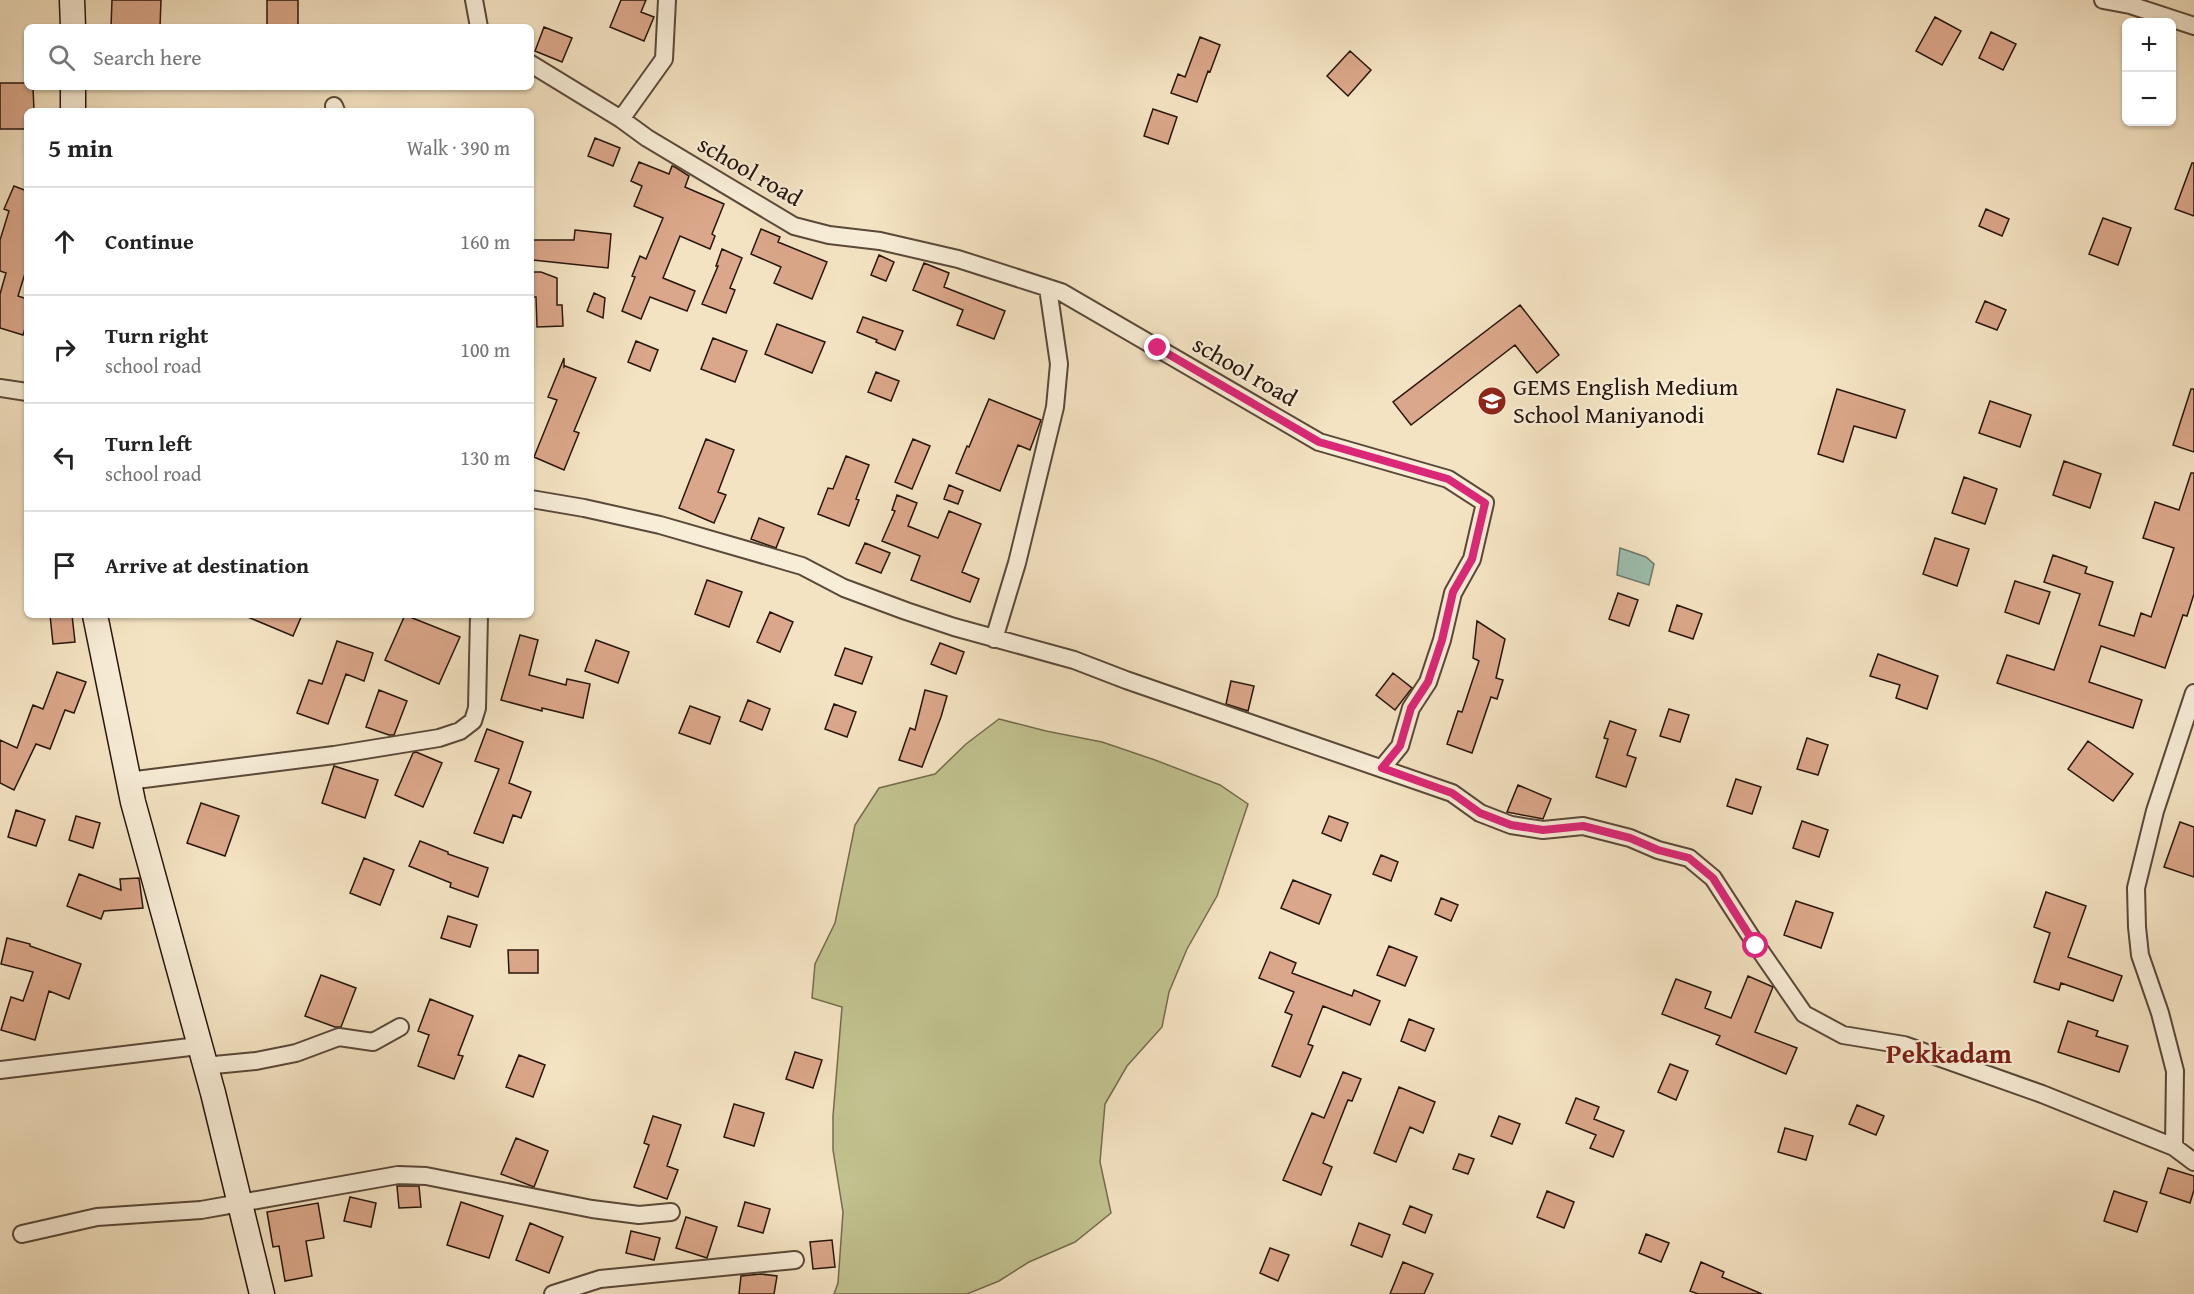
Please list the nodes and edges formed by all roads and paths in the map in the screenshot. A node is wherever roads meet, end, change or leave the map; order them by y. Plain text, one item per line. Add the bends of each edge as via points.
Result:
1 (72, 0) edge
2 (474, 0) edge
3 (667, 0) edge
4 (2103, 0) edge
5 (73, 24) edge
6 (478, 24) edge
7 (2194, 26) edge
8 (534, 66) edge
9 (73, 90) edge
10 (73, 108) edge
11 (621, 119) junction
12 (1048, 288) junction
13 (0, 388) edge
14 (24, 392) edge
15 (534, 500) edge
16 (96, 618) edge
17 (479, 618) edge
18 (994, 639) junction
19 (2194, 693) edge
20 (1382, 768) junction
21 (128, 781) junction
22 (400, 1027) dead end
23 (201, 1056) junction
24 (0, 1070) edge
25 (2174, 1147) junction
26 (2194, 1162) edge
27 (239, 1202) junction
28 (671, 1212) dead end
29 (22, 1234) dead end
30 (795, 1260) dead end
31 (262, 1294) edge
32 (553, 1294) edge

1 - 5 main road
2 - 6 street
3 - 11 street via 664,59
4 - 7 street
8 - 11 street, school road
9 - 10 main road
11 - 12 street, school road via 794,226 958,259
12 - 18 street via 1059,364 1055,407
12 - 20 street, school road via 1319,442 1448,479 1485,503 1472,559 1453,592 1428,682 1411,708 1400,746
13 - 14 street
15 - 18 street via 660,525 802,566 844,588
16 - 21 main road
17 - 21 street via 477,708 473,721 460,731 379,749
18 - 20 street via 1074,660
19 - 25 street via 2155,811 2136,888 2140,955 2175,1071
20 - 25 street via 1452,793 1480,813 1511,825 1543,830 1583,826 1689,858 1713,878 1804,1014 1843,1035 1904,1045
21 - 23 main road
22 - 23 street via 373,1042 339,1037 296,1053 256,1061
23 - 24 street
23 - 27 main road
25 - 26 street
27 - 28 street via 398,1175 426,1176 592,1209 639,1215
27 - 29 street via 201,1210 97,1217
27 - 31 main road
30 - 32 street via 600,1279

